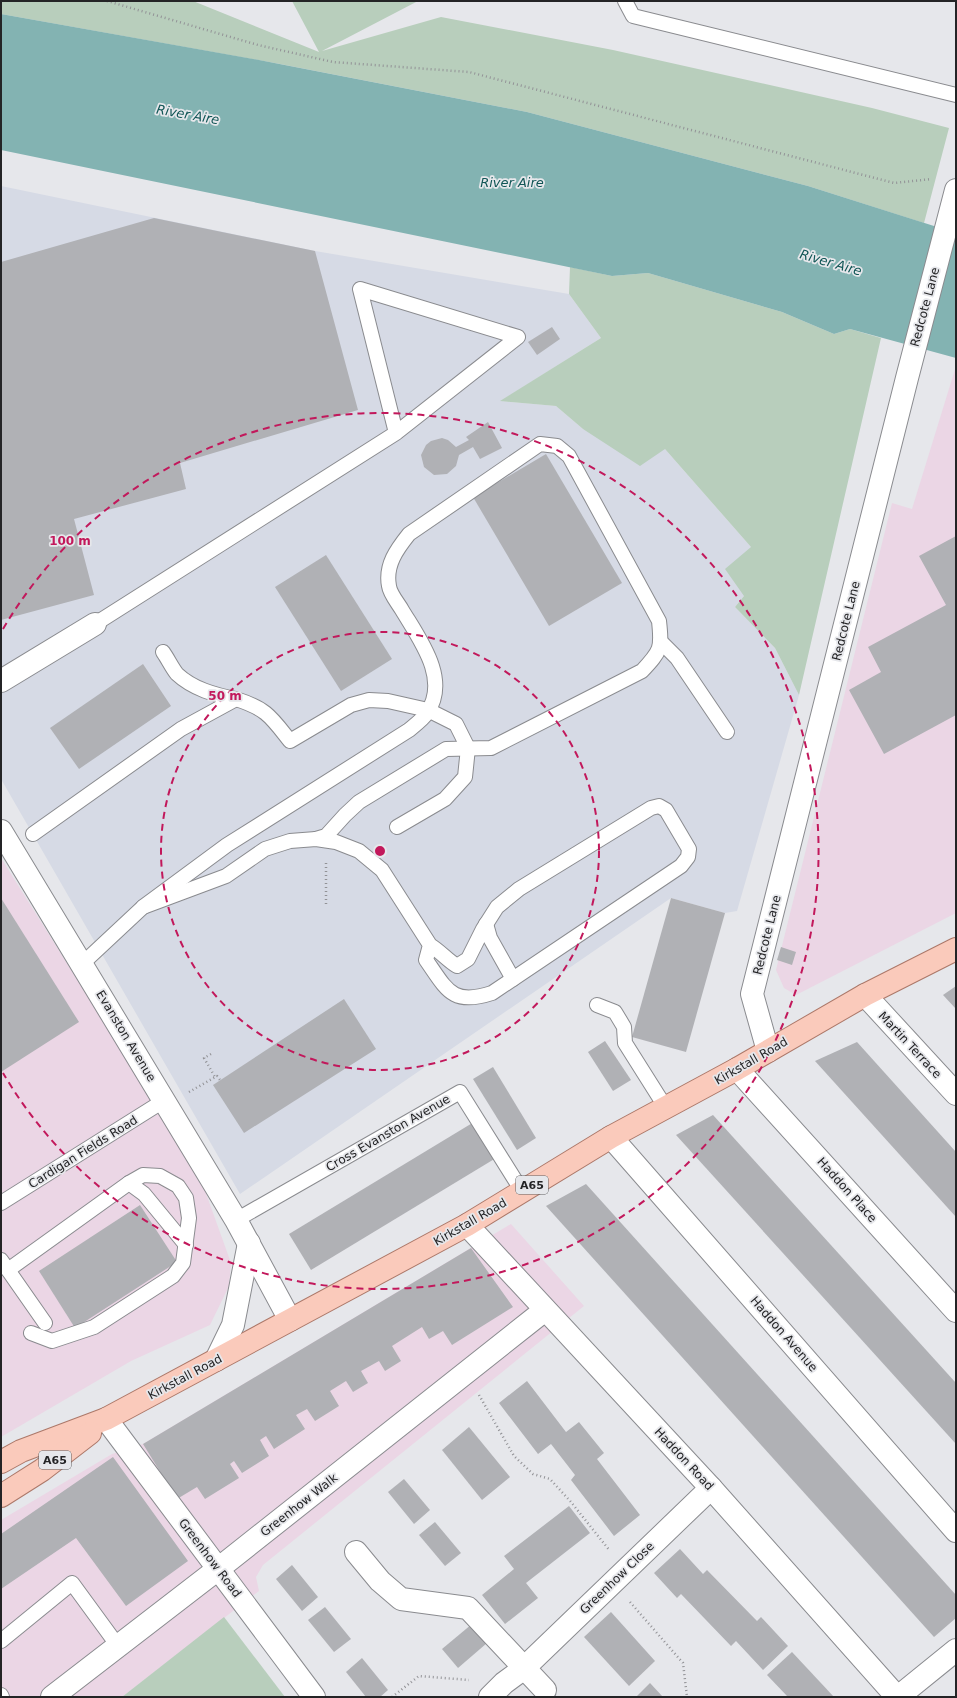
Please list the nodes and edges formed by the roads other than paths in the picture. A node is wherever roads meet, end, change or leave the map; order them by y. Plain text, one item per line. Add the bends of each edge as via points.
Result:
1 (625, 1) edge
2 (956, 95) edge
3 (956, 190) edge
4 (396, 433) junction
5 (95, 624) joint
6 (661, 642) junction
7 (164, 652) dead end
8 (1, 681) edge
9 (236, 699) junction
10 (428, 710) junction
11 (727, 732) dead end
12 (468, 748) junction
13 (397, 827) dead end
14 (1, 831) edge
15 (33, 834) dead end
16 (316, 839) junction
17 (143, 906) junction
18 (486, 924) junction
19 (430, 945) junction
20 (956, 949) edge
21 (82, 964) junction
22 (513, 978) junction
23 (865, 996) junction
24 (597, 1005) dead end
25 (768, 1051) junction
26 (737, 1069) junction
27 (956, 1094) edge
28 (166, 1103) junction
29 (666, 1108) junction
30 (611, 1137) junction
31 (128, 1183) junction
32 (522, 1190) junction
33 (1, 1203) edge
34 (236, 1220) junction
35 (467, 1225) junction
36 (249, 1243) junction
37 (186, 1245) junction
38 (4, 1265) edge
39 (545, 1310) junction
40 (956, 1311) edge
41 (290, 1320) junction
42 (45, 1323) dead end
43 (31, 1333) dead end
44 (216, 1360) junction
45 (106, 1419) junction
46 (11, 1450) edge
47 (1, 1462) edge
48 (711, 1488) junction
49 (1, 1496) edge
50 (956, 1531) edge
51 (356, 1552) dead end
52 (218, 1569) junction
53 (1, 1641) edge
54 (118, 1646) junction
55 (956, 1650) edge
56 (523, 1669) junction
57 (497, 1690) edge
58 (545, 1690) dead end
59 (52, 1697) edge
60 (314, 1697) edge
61 (897, 1697) edge

1 - 2 lane via 633,16
3 - 25 street, Redcote Lane via 752,994
4 - 4 lane via 360,289 518,337 481,366
4 - 5 lane
5 - 8 street
6 - 10 lane via 659,621 569,456 557,446 540,444 409,534 395,551 390,566 389,586 434,670 436,695
6 - 11 lane via 677,658
6 - 12 lane via 657,655 642,671 491,748
7 - 9 lane via 177,674 189,682 208,693
9 - 10 lane via 254,705 269,715 290,741 351,705 369,700 388,701
9 - 15 lane via 181,729
10 - 12 lane via 456,724
10 - 17 lane via 409,730 227,845
12 - 13 lane via 465,777 445,799
12 - 16 lane via 446,749 359,802 326,836
14 - 21 street, Evanston Avenue
16 - 17 lane via 290,841 265,849 226,876
16 - 19 lane via 336,842 359,851 382,870
17 - 21 lane
18 - 19 lane via 468,959 457,966
18 - 22 lane via 490,938
18 - 22 lane via 497,907 519,889 651,808 660,806 666,810 689,848 688,858 681,866
19 - 22 lane via 426,960 450,992 462,998 475,998 492,993
20 - 23 main road, Kirkstall Road / A65
21 - 28 street, Evanston Avenue
23 - 25 main road, Kirkstall Road / A65
23 - 27 street, Martin Terrace
24 - 29 lane via 615,1012 624,1027 625,1043
25 - 26 main road, Kirkstall Road / A65
26 - 29 main road, Kirkstall Road / A65
26 - 40 street, Haddon Place
28 - 33 lane, Cardigan Fields Road
28 - 34 street, Evanston Avenue
29 - 30 main road, Kirkstall Road / A65
30 - 32 main road, Kirkstall Road / A65
30 - 50 street, Haddon Avenue
31 - 37 lane via 144,1194
31 - 37 lane via 144,1175 160,1176 178,1186 186,1198 189,1218
31 - 38 lane
32 - 34 lane, Cross Evanston Avenue via 460,1092
32 - 35 main road, Kirkstall Road / A65
34 - 36 street, Evanston Avenue
35 - 39 street, Haddon Road
35 - 41 main road, Kirkstall Road / A65
36 - 41 street, Evanston Avenue
36 - 44 street via 233,1324
37 - 43 lane via 183,1263 173,1276 94,1327 52,1340
38 - 42 lane
39 - 48 street, Haddon Road
39 - 52 street, Greenhow Walk
41 - 44 main road, Kirkstall Road / A65
44 - 45 main road, Kirkstall Road / A65
45 - 46 main road, Kirkstall Road / A65
45 - 49 main road, Kirkstall Road / A65 via 42,1470
45 - 52 street, Greenhow Road
46 - 47 main road, Kirkstall Road / A65
48 - 56 street, Greenhow Close
48 - 61 street, Haddon Road
51 - 56 street via 380,1581 401,1598 468,1608
52 - 54 street, Greenhow Walk
52 - 60 street, Greenhow Road
53 - 54 lane via 72,1583
54 - 59 street, Greenhow Walk
55 - 61 street
56 - 57 street, Greenhow Close
56 - 58 street

